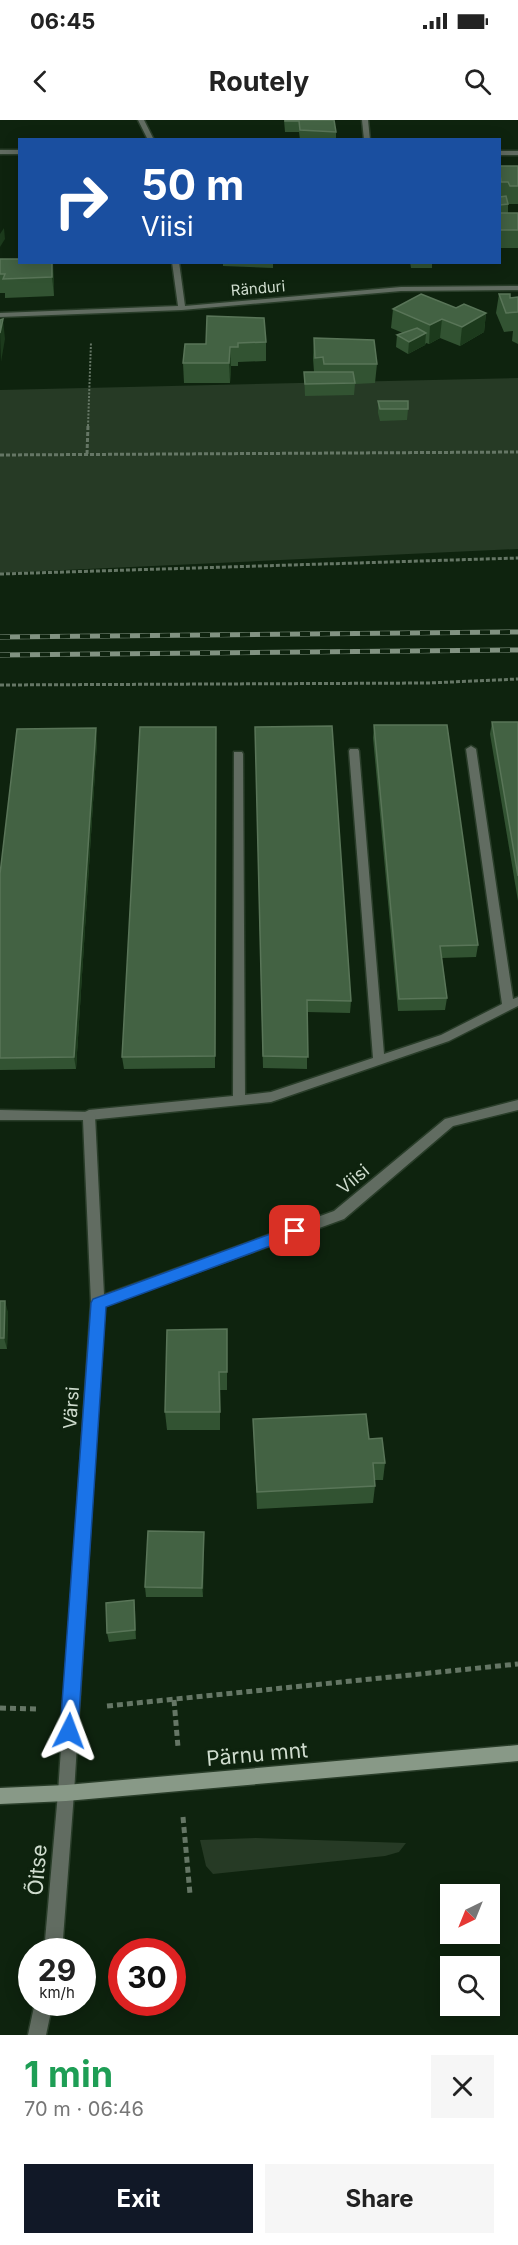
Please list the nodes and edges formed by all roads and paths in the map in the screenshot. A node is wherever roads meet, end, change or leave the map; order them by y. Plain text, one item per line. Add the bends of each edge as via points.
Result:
1 (141, 120) edge
2 (365, 120) edge
3 (150, 138) edge
4 (367, 138) edge
5 (0, 152) edge
6 (18, 152) edge
7 (501, 153) edge
8 (518, 153) edge
9 (175, 264) edge
10 (518, 288) edge
11 (182, 308) junction
12 (92, 311) junction
13 (0, 315) edge
14 (518, 452) edge
15 (87, 454) junction
16 (0, 455) edge
17 (518, 558) edge
18 (0, 574) edge
19 (518, 678) edge
20 (0, 685) edge
21 (471, 749) dead end
22 (354, 751) dead end
23 (238, 754) dead end
24 (513, 1004) edge
25 (379, 1061) junction
26 (239, 1100) junction
27 (518, 1105) edge
28 (0, 1115) edge
29 (89, 1115) junction
30 (98, 1303) junction
31 (518, 1664) edge
32 (174, 1700) dead end
33 (518, 1753) edge
34 (66, 1793) junction
35 (0, 1796) edge
36 (54, 1938) edge
37 (41, 2016) edge
38 (37, 2035) edge

1 - 3 street
2 - 4 street
5 - 6 street
7 - 8 street
9 - 11 street
10 - 11 street, Ränduri via 401,289
11 - 12 street, Ränduri
12 - 13 street, Ränduri
12 - 15 path
14 - 15 path
15 - 16 path
17 - 18 path
19 - 20 path via 429,684
21 - 24 street
22 - 25 street
23 - 26 street
24 - 25 street via 446,1038
25 - 26 street via 271,1097
26 - 29 street
27 - 30 street, Viisi via 449,1122 339,1215
28 - 29 street
29 - 30 street, Värsi
30 - 34 street, Värsi
31 - 32 path
33 - 34 main road, Pärnu mnt
34 - 35 main road, Pärnu mnt
34 - 36 street, Õitse
37 - 38 street

